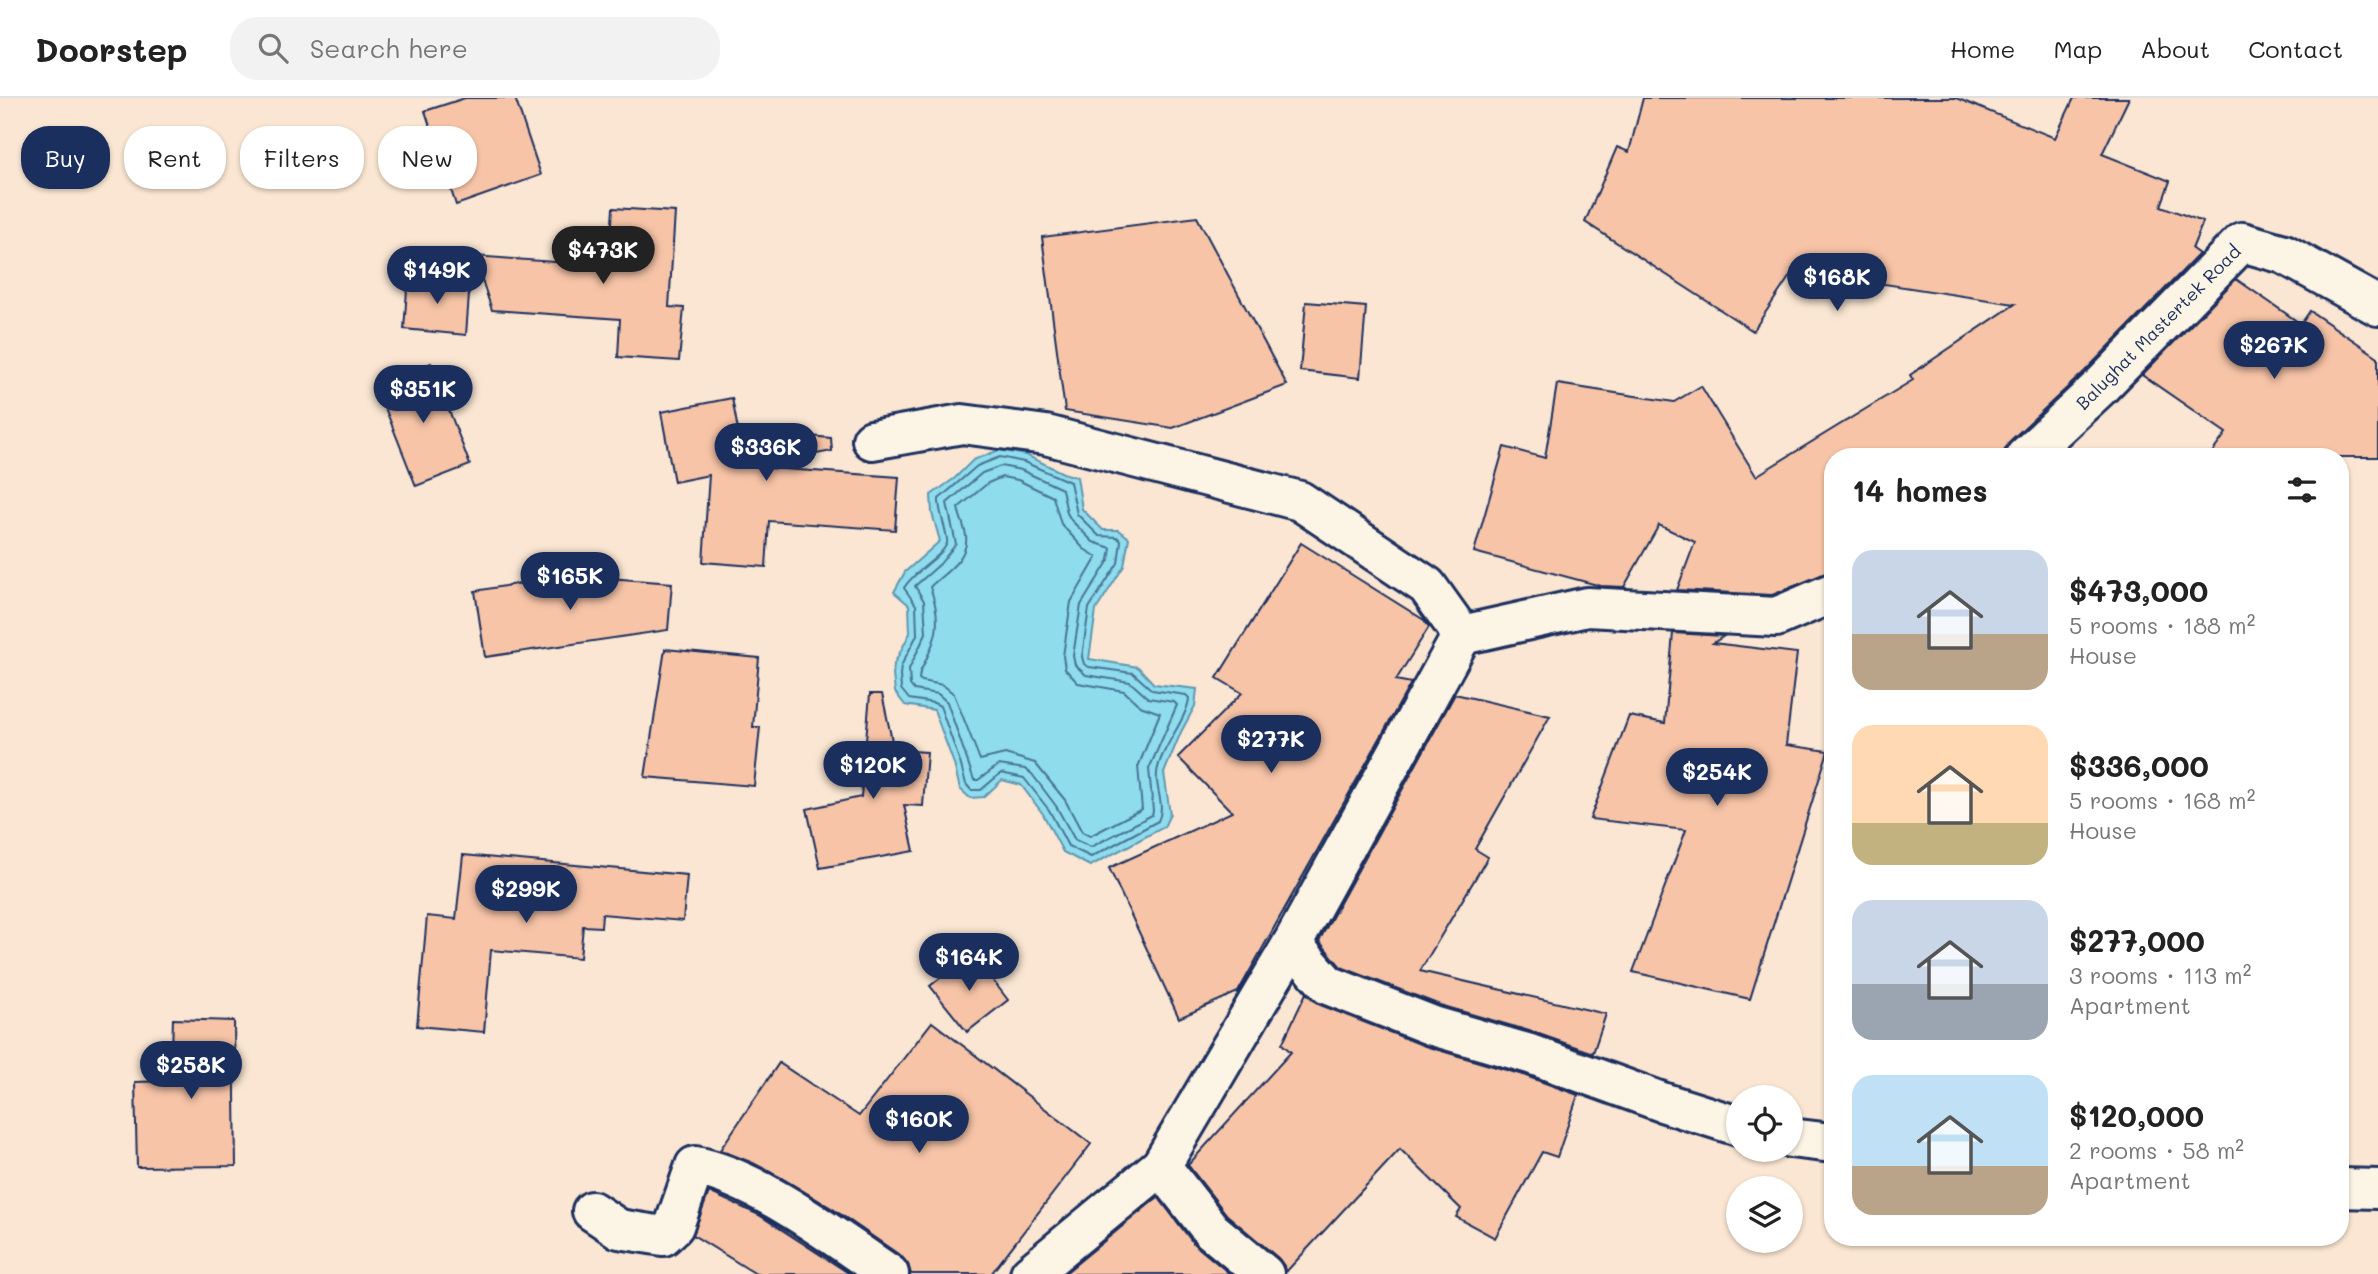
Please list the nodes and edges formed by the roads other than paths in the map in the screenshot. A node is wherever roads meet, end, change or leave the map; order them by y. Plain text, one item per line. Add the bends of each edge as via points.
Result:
1 (2378, 306) edge
2 (872, 440) dead end
3 (2035, 448) edge
4 (1824, 596) edge
5 (1462, 635) junction
6 (1292, 944) junction
7 (1726, 1122) edge
8 (1803, 1140) edge
9 (1824, 1142) edge
10 (1161, 1167) junction
11 (2349, 1188) edge
12 (2378, 1189) edge
13 (592, 1211) dead end
14 (889, 1274) edge
15 (1030, 1274) edge
16 (1264, 1274) edge

1 - 3 street, Balughat Mastertek Road via 2284,254 2242,242
2 - 5 street via 962,424 1046,435 1300,501 1427,586
4 - 5 street via 1776,617 1587,607
5 - 6 street
6 - 7 street via 1328,985 1433,1026 1530,1054
6 - 10 street
8 - 9 street
10 - 15 street
10 - 16 street via 1211,1230
11 - 12 street
13 - 14 street via 619,1229 663,1236 674,1226 695,1166 715,1170 769,1196

